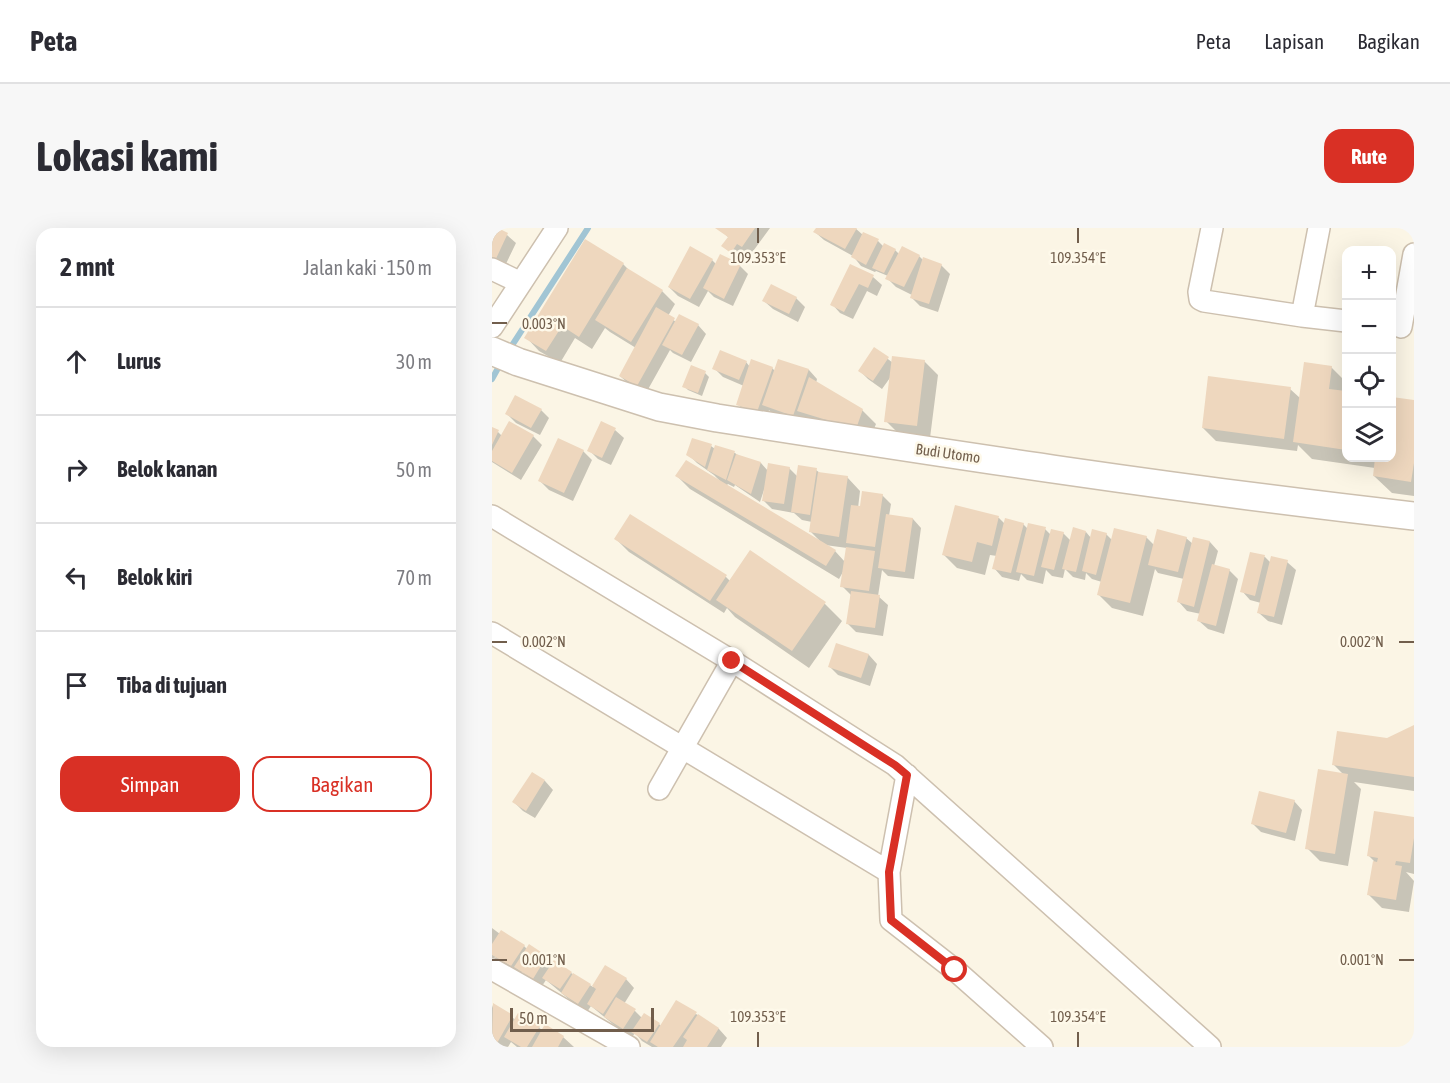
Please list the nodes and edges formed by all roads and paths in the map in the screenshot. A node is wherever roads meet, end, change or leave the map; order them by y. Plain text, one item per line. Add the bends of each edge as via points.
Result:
1 (556, 228) edge
2 (1212, 228) edge
3 (1319, 228) edge
4 (1414, 254) edge
5 (492, 269) edge
6 (520, 283) junction
7 (1302, 316) junction
8 (1342, 320) edge
9 (1402, 327) edge
10 (500, 348) edge
11 (492, 516) edge
12 (1414, 516) edge
13 (492, 633) edge
14 (732, 661) junction
15 (682, 748) junction
16 (907, 775) junction
17 (659, 789) dead end
18 (889, 872) junction
19 (492, 969) edge
20 (628, 1047) edge
21 (1041, 1047) edge
22 (1210, 1047) edge

1 - 6 street
2 - 7 street via 1200,299
3 - 7 street
4 - 9 street
5 - 6 street
6 - 10 street
7 - 8 street
10 - 12 street, Budi Utomo via 659,407 717,418 1175,486
11 - 14 street
13 - 15 street
14 - 15 street
14 - 16 street
15 - 17 street
15 - 18 street
16 - 18 street
16 - 22 street
18 - 21 street via 891,920 955,970
19 - 20 street

